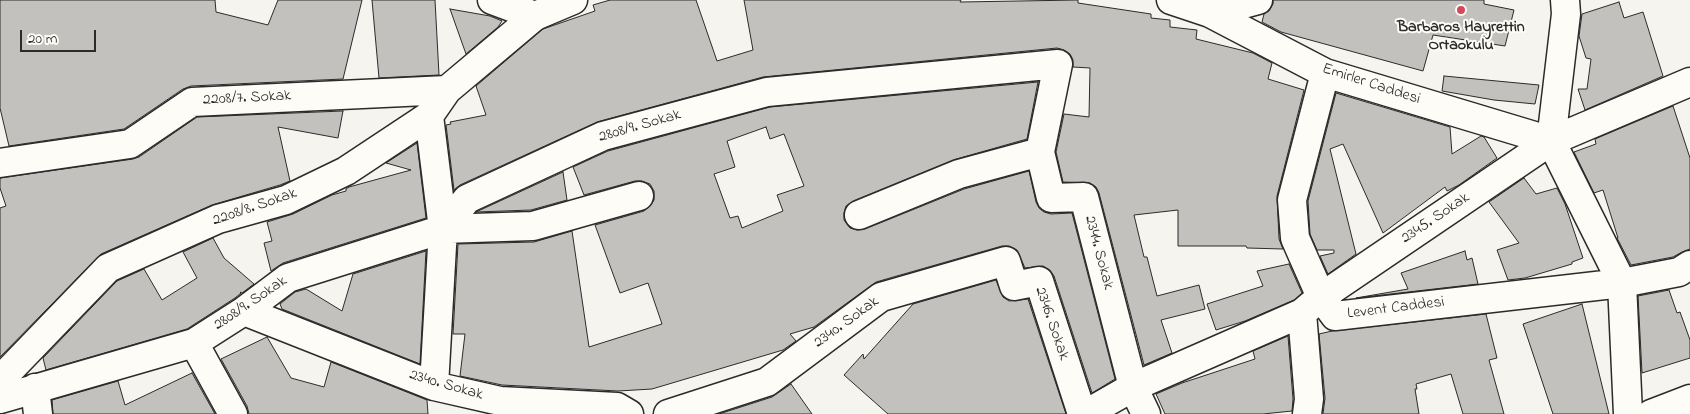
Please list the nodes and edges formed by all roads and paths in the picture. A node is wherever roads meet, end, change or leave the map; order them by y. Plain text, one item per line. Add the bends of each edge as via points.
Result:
1 (492, 0) edge
2 (573, 0) edge
3 (1171, 0) edge
4 (1258, 0) edge
5 (1565, 0) edge
6 (1210, 13) junction
7 (535, 16) junction
8 (1325, 72) junction
9 (1690, 82) edge
10 (447, 90) junction
11 (429, 116) junction
12 (1551, 140) junction
13 (1040, 152) junction
14 (0, 163) edge
15 (639, 196) dead end
16 (859, 216) dead end
17 (443, 229) junction
18 (1006, 260) joint
19 (1690, 265) edge
20 (1622, 283) junction
21 (1312, 305) junction
22 (244, 311) junction
23 (194, 343) junction
24 (0, 380) edge
25 (434, 386) junction
26 (1133, 387) junction
27 (0, 399) edge
28 (1690, 399) edge
29 (36, 401) edge
30 (622, 412) edge
31 (233, 414) edge
32 (668, 414) edge
33 (1082, 414) edge
34 (1086, 414) edge
35 (1146, 414) edge
36 (1308, 414) edge
37 (1628, 414) edge
38 (1651, 414) edge

1 - 7 street
2 - 7 street, 2208/8. Sokak
3 - 6 street, Emirler Caddesi
4 - 6 street
5 - 12 street
6 - 8 street, Emirler Caddesi
7 - 10 street, 2208/8. Sokak
8 - 12 street, Emirler Caddesi
8 - 21 street via 1292,200 1295,238
9 - 12 street, 2345. Sokak
10 - 11 street, 2208/8. Sokak
10 - 14 street, 2208/7. Sokak via 192,102 130,144
11 - 17 street
11 - 24 street, 2208/8. Sokak via 346,171 286,200 218,219 108,268
12 - 20 street
12 - 21 street, 2345. Sokak
13 - 16 street via 959,174
13 - 17 street, 2808/9. Sokak via 1058,64 767,92 603,136 468,199
13 - 26 street, 2344. Sokak via 1051,198 1084,197
15 - 17 street via 533,226
17 - 22 street, 2808/9. Sokak via 288,278
17 - 25 street
18 - 32 street, 2340. Sokak via 881,297 767,382
18 - 33 street, 2346. Sokak via 1014,286 1039,281
19 - 20 street via 1679,272
20 - 21 street, Levent Caddesi via 1335,316
20 - 37 street
21 - 26 street
21 - 36 street
22 - 23 street, 2808/9. Sokak
22 - 25 street, 2340. Sokak
23 - 29 street, 2808/9. Sokak
23 - 31 street
25 - 30 street, 2340. Sokak via 500,401
26 - 34 street
26 - 35 street
27 - 29 street, 2808/9. Sokak
28 - 38 street

